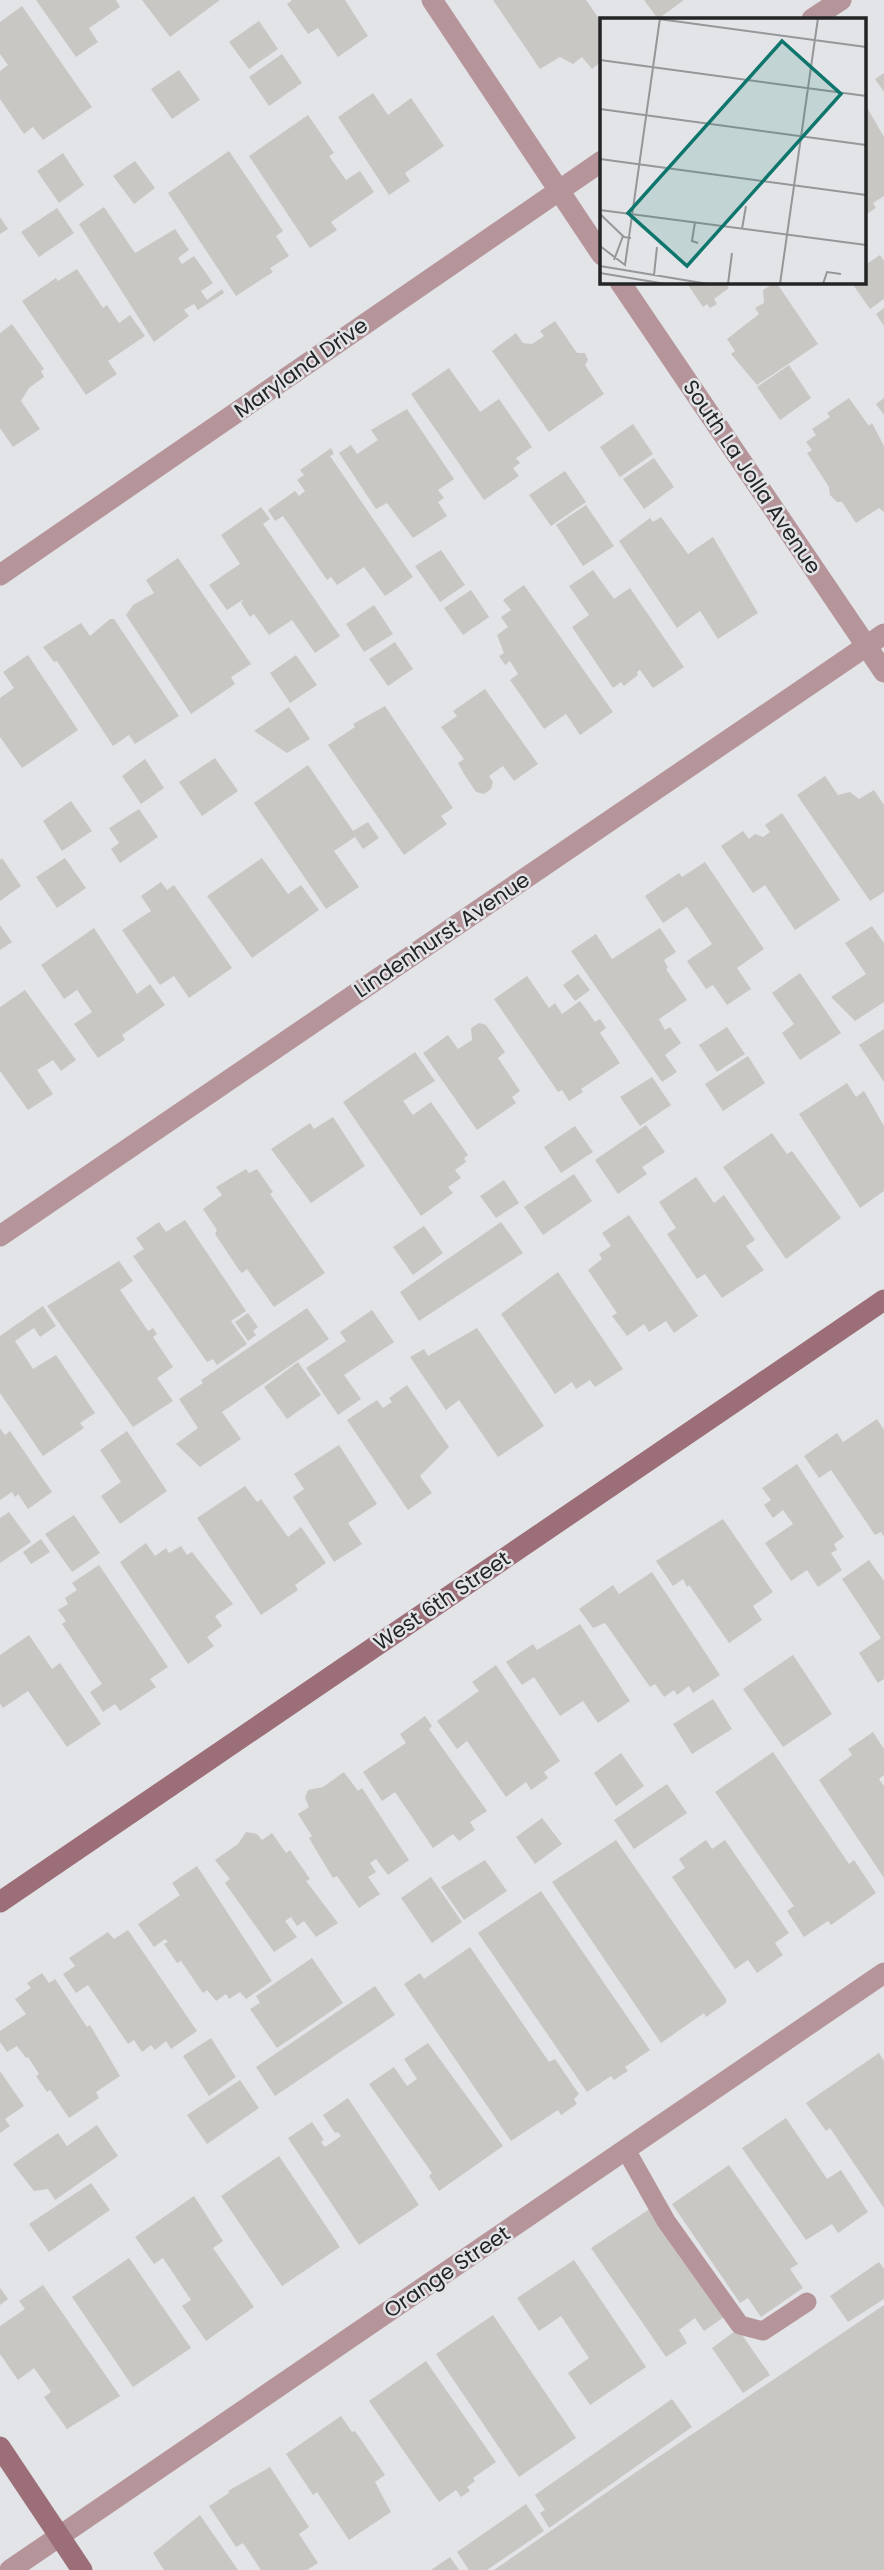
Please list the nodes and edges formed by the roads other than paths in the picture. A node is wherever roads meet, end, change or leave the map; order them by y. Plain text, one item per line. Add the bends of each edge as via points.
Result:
1 (432, 0) edge
2 (841, 0) edge
3 (814, 18) edge
4 (600, 162) edge
5 (559, 191) junction
6 (600, 252) edge
7 (621, 284) edge
8 (0, 575) edge
9 (884, 634) edge
10 (866, 646) junction
11 (884, 673) edge
12 (0, 1236) edge
13 (884, 1300) edge
14 (0, 1902) edge
15 (884, 1973) edge
16 (626, 2150) junction
17 (807, 2302) dead end
18 (0, 2448) edge
19 (61, 2536) junction
20 (10, 2570) edge
21 (82, 2570) edge

1 - 5 street
2 - 3 street
4 - 5 street, Maryland Drive
5 - 6 street
5 - 8 street, Maryland Drive
7 - 10 street, South La Jolla Avenue
9 - 10 street, Lindenhurst Avenue
10 - 11 street, South La Jolla Avenue
10 - 12 street, Lindenhurst Avenue
13 - 14 street, West 6th Street
15 - 16 street, Orange Street
16 - 17 lane via 666,2221 740,2325 763,2331
16 - 19 street, Orange Street
18 - 19 street
19 - 20 street, Orange Street
19 - 21 street

